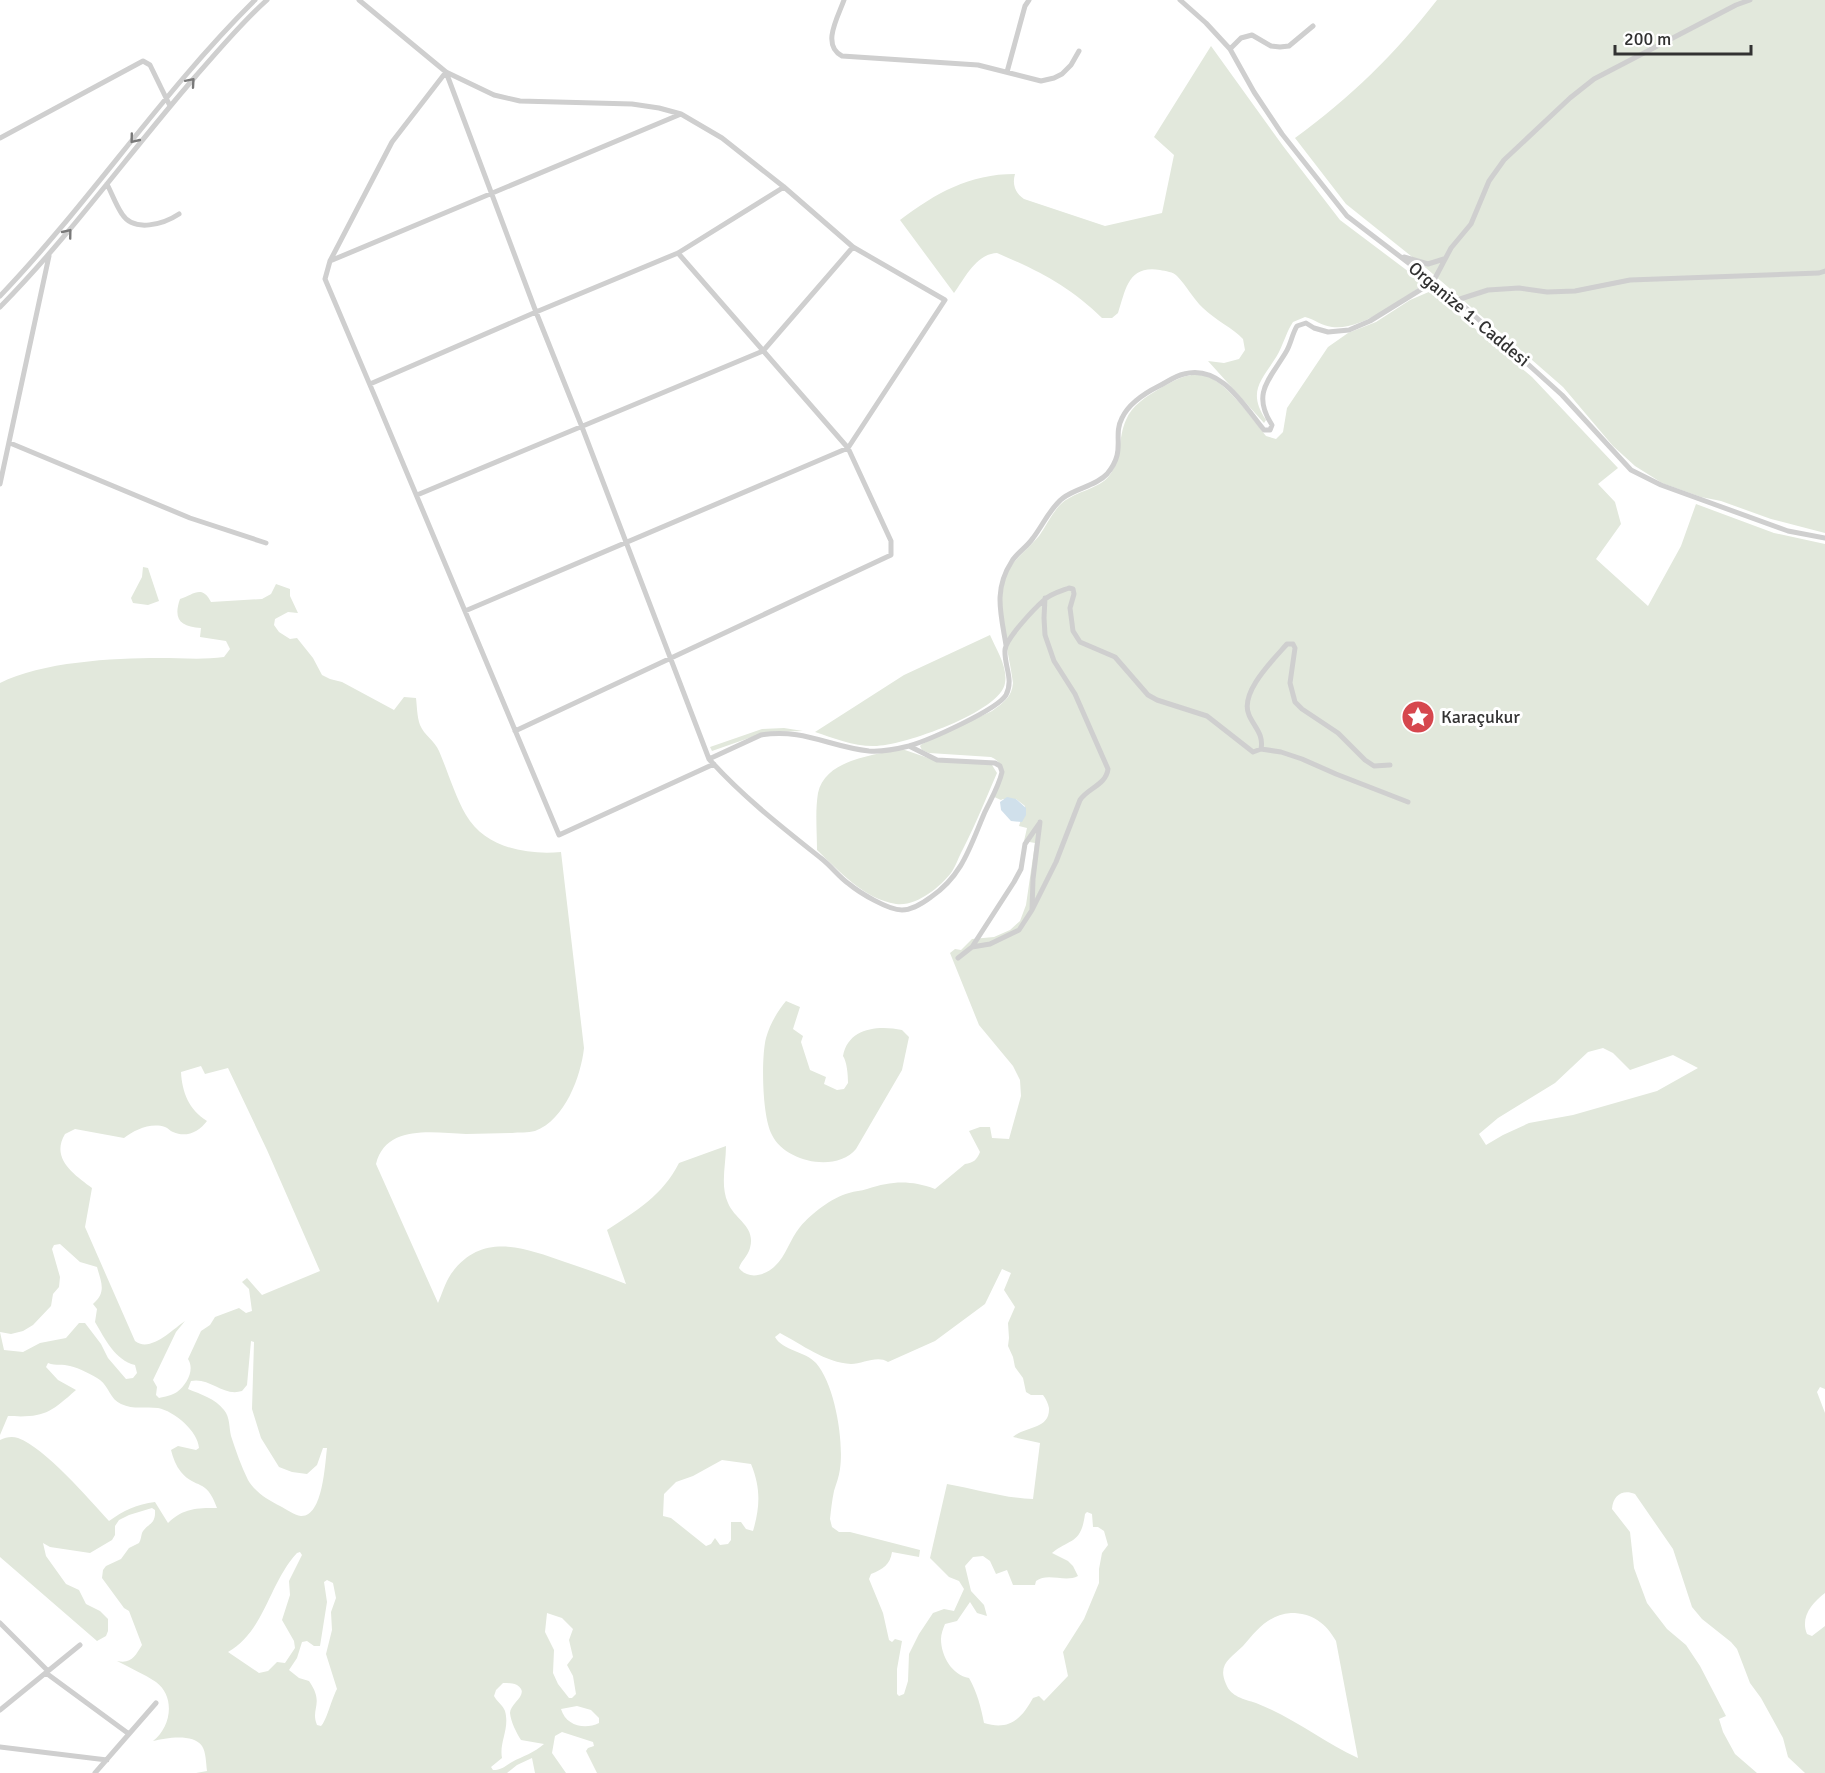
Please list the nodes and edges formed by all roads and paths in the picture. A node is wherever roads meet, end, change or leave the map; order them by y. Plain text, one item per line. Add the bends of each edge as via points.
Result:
1 (255, 0) edge
2 (267, 0) edge
3 (359, 0) edge
4 (844, 0) edge
5 (1029, 0) edge
6 (1180, 0) edge
7 (1750, 0) edge
8 (1313, 26) dead end
9 (1230, 49) junction
10 (1079, 51) dead end
11 (446, 72) junction
12 (1007, 72) junction
13 (166, 99) junction
14 (170, 106) junction
15 (681, 114) junction
16 (0, 138) edge
17 (107, 184) junction
18 (784, 187) junction
19 (492, 192) junction
20 (179, 214) dead end
21 (44, 247) junction
22 (853, 248) junction
23 (678, 253) junction
24 (50, 255) junction
25 (1399, 256) junction
26 (1445, 259) junction
27 (330, 261) junction
28 (1825, 271) edge
29 (1433, 282) junction
30 (0, 296) edge
31 (1456, 300) junction
32 (0, 307) edge
33 (536, 312) junction
34 (763, 351) junction
35 (370, 384) junction
36 (582, 427) junction
37 (10, 443) junction
38 (848, 448) junction
39 (0, 484) edge
40 (417, 495) junction
41 (1825, 538) edge
42 (626, 542) junction
43 (266, 543) dead end
44 (1045, 598) junction
45 (465, 611) junction
46 (1006, 645) junction
47 (669, 658) junction
48 (515, 731) junction
49 (909, 746) junction
50 (1261, 749) junction
51 (709, 759) junction
52 (714, 764) junction
53 (1390, 765) dead end
54 (1408, 802) dead end
55 (1032, 910) junction
56 (972, 947) junction
57 (958, 958) dead end
58 (0, 1623) edge
59 (80, 1645) dead end
60 (47, 1672) junction
61 (156, 1703) dead end
62 (0, 1710) edge
63 (129, 1734) junction
64 (0, 1747) edge
65 (107, 1760) junction
66 (95, 1773) edge

1 - 13 street
14 -> 2 street
3 - 11 street
4 - 12 street via 831,40 839,55 978,65
5 - 12 street
6 - 9 street, Organize 1. Caddesi
7 - 26 street via 1628,60 1570,98 1504,160 1489,181 1471,224
8 - 9 street via 1288,46 1271,46 1252,35 1241,38
9 - 25 street, Organize 1. Caddesi via 1269,116 1347,216
10 - 12 street via 1065,72 1050,80
11 - 15 street via 494,95 520,101 632,104
11 - 19 street
11 - 27 street via 392,142
13 - 14 street
13 - 16 street via 150,65 143,61
13 -> 21 street
14 - 17 street
15 - 18 street via 722,138
15 - 19 street
17 - 20 street via 122,215 131,222 156,224
24 -> 17 street
18 - 22 street
18 - 23 street
19 - 27 street
19 - 33 street
21 - 24 street
21 - 30 street
22 - 34 street
22 - 38 street via 945,300
23 - 33 street
23 - 34 street
24 - 32 street
24 - 37 street
25 - 26 street via 1428,264
25 - 29 street, Organize 1. Caddesi
26 - 29 street
27 - 35 street via 325,279
28 - 31 street via 1630,280 1575,291 1488,290
29 - 31 street, Organize 1. Caddesi
29 - 46 street via 1348,330 1328,332 1306,323 1297,326 1264,389 1264,408 1272,425 1269,431 1211,374 1182,374 1140,398 1121,420 1120,448 1111,468 1103,478 1053,507 1002,578 998,598
31 - 41 street, Organize 1. Caddesi via 1562,395 1631,470 1661,485 1788,531
33 - 35 street
33 - 36 street
34 - 36 street
34 - 38 street
35 - 40 street
36 - 40 street
36 - 42 street
37 - 39 street
37 - 43 street via 190,518
38 - 42 street
38 - 47 street via 891,541 891,555
40 - 45 street
42 - 45 street
42 - 47 street
44 - 46 street
44 - 50 street via 1072,588 1073,631 1080,642 1114,657 1148,695 1207,716 1251,751
44 - 55 street via 1045,635 1054,661 1076,694 1108,769 1103,781 1080,800
45 - 48 street
46 - 49 street via 1009,684 1003,699 982,714
47 - 48 street
47 - 51 street
48 - 52 street via 559,835
49 - 51 street via 872,752 805,735 770,734
49 - 52 street via 937,760 995,763 1002,772 954,878 924,903 903,910 850,886
50 - 53 street via 1261,735 1248,714 1247,702 1263,670 1291,643 1295,648 1290,683 1295,702 1374,766
50 - 54 street via 1302,759
51 - 52 street
55 - 56 street via 1019,930 990,944
55 - 56 street via 1040,822 1025,844 1021,869 1014,882
56 - 57 street
58 - 60 street
59 - 60 street
60 - 62 street
60 - 63 street
61 - 63 street
63 - 65 street
64 - 65 street
65 - 66 street

